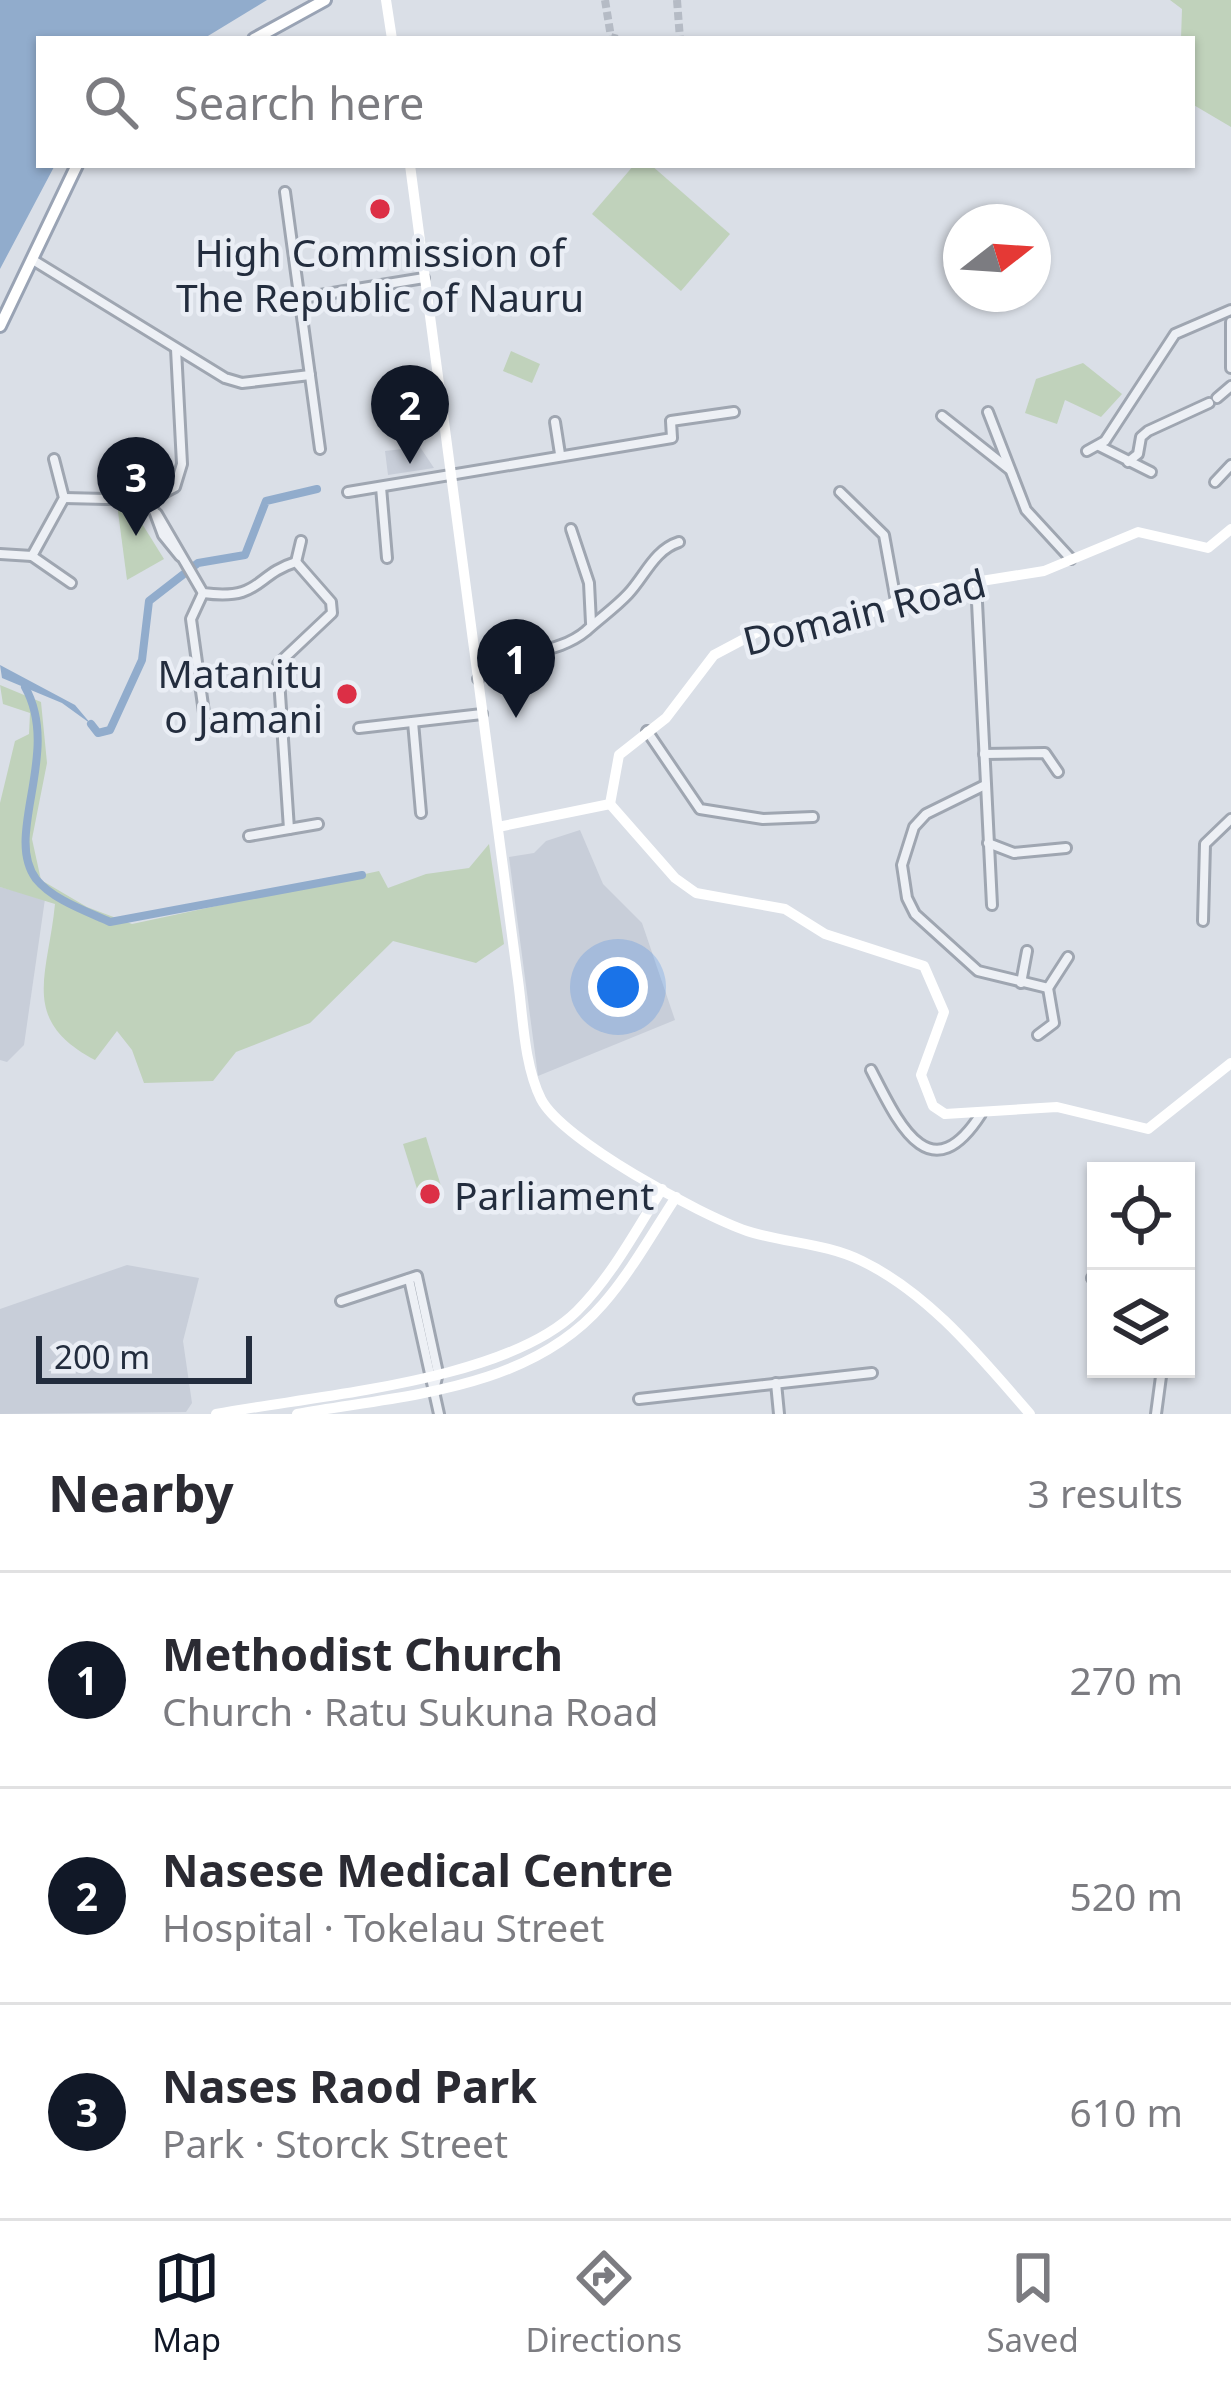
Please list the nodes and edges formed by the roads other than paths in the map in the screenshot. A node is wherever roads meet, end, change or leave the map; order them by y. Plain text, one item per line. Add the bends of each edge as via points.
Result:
1 (325, 0) edge
2 (386, 0) edge
3 (259, 36) edge
4 (392, 36) edge
5 (76, 168) edge
6 (410, 168) edge
7 (285, 192) dead end
8 (33, 260) junction
9 (424, 278) junction
10 (302, 298) junction
11 (1231, 310) edge
12 (1231, 322) edge
13 (0, 326) edge
14 (176, 349) junction
15 (1231, 368) edge
16 (310, 375) junction
17 (1231, 386) edge
18 (734, 412) dead end
19 (988, 412) dead end
20 (942, 416) dead end
21 (555, 422) dead end
22 (1099, 446) junction
23 (320, 449) dead end
24 (1087, 451) dead end
25 (560, 454) junction
26 (54, 459) dead end
27 (1128, 462) junction
28 (1231, 465) edge
29 (1010, 470) junction
30 (1151, 472) dead end
31 (448, 479) junction
32 (1214, 482) dead end
33 (381, 487) junction
34 (348, 492) dead end
35 (840, 492) dead end
36 (64, 498) junction
37 (150, 500) junction
38 (572, 529) dead end
39 (1230, 533) edge
40 (301, 541) dead end
41 (679, 542) dead end
42 (0, 554) edge
43 (32, 556) junction
44 (387, 558) dead end
45 (1072, 560) junction
46 (296, 562) junction
47 (976, 580) junction
48 (71, 583) dead end
49 (203, 593) junction
50 (896, 601) junction
51 (591, 624) junction
52 (472, 651) junction
53 (498, 662) junction
54 (477, 680) junction
55 (482, 714) junction
56 (412, 722) junction
57 (206, 727) dead end
58 (359, 728) dead end
59 (646, 730) junction
60 (984, 754) junction
61 (1058, 772) dead end
62 (985, 785) junction
63 (610, 804) junction
64 (421, 813) dead end
65 (813, 817) dead end
66 (1231, 819) edge
67 (318, 824) dead end
68 (498, 826) junction
69 (289, 829) junction
70 (249, 836) dead end
71 (987, 842) junction
72 (1066, 848) dead end
73 (992, 905) dead end
74 (1203, 921) dead end
75 (1027, 951) dead end
76 (1067, 958) dead end
77 (1022, 983) junction
78 (1048, 988) junction
79 (1038, 1035) dead end
80 (1231, 1064) edge
81 (871, 1070) dead end
82 (981, 1114) junction
83 (662, 1189) junction
84 (676, 1197) junction
85 (340, 1301) dead end
86 (872, 1373) dead end
87 (432, 1374) junction
88 (1161, 1378) edge
89 (776, 1383) junction
90 (434, 1390) junction
91 (639, 1399) dead end
92 (216, 1414) edge
93 (297, 1414) edge
94 (440, 1414) edge
95 (779, 1414) edge
96 (1030, 1414) edge
97 (1156, 1414) edge

1 - 3 main road
2 - 4 main road
5 - 8 main road
6 - 9 main road
7 - 10 street
8 - 13 main road
8 - 14 street
9 - 10 street
9 - 31 main road
10 - 16 street
11 - 22 street via 1175,334
12 - 15 street
14 - 16 street via 242,383
14 - 37 street via 179,478 169,494
16 - 23 street
17 - 27 street via 1148,431
18 - 25 street via 671,421 672,438
19 - 29 street
20 - 29 street
21 - 25 street
22 - 24 street
22 - 27 street
25 - 31 street
26 - 36 street
27 - 30 street
28 - 32 street
29 - 45 street via 1026,510
31 - 33 street
31 - 52 main road
33 - 34 street
33 - 44 street
35 - 50 street via 884,535
36 - 37 street
36 - 43 street
37 - 49 street via 172,551
38 - 51 street
39 - 45 main road, Domain Road via 1208,548 1138,532
40 - 46 street
41 - 51 street
42 - 43 street
43 - 48 street
45 - 47 main road, Domain Road
46 - 49 street via 258,589
46 - 69 street via 332,613 278,664
47 - 50 main road, Domain Road
47 - 60 street
49 - 57 street via 191,619
50 - 59 main road, Domain Road via 848,623 786,624 738,639 698,668 679,703
51 - 53 street via 557,647
52 - 53 street
52 - 54 main road
53 - 54 street
54 - 55 main road
55 - 56 street
55 - 68 main road
56 - 58 street
56 - 64 street
59 - 63 main road, Domain Road via 619,754
59 - 65 street via 700,808
60 - 61 street via 1046,753
60 - 62 street
62 - 71 street
62 - 77 street via 914,827 902,881 916,914 978,971
63 - 68 main road
63 - 82 main road via 696,893 785,909 826,934 924,966 944,1012 921,1075 925,1092 945,1114
66 - 74 street via 1205,844
67 - 69 street
68 - 83 main road via 537,1090 563,1127
69 - 70 street
71 - 72 street via 1014,853
71 - 73 street
75 - 77 street
76 - 78 street
77 - 78 street
78 - 79 street via 1054,1022
80 - 82 main road via 1148,1129 1057,1107
81 - 82 street via 903,1131 924,1148 966,1137
83 - 84 main road
83 - 87 main road via 577,1312 502,1358
84 - 90 main road via 604,1303 570,1335 505,1372
84 - 96 main road via 745,1230 867,1263 919,1297
85 - 87 street via 413,1278
86 - 89 street
87 - 90 street
87 - 92 main road
88 - 97 street
89 - 91 street
89 - 95 street
90 - 93 main road
90 - 94 street

